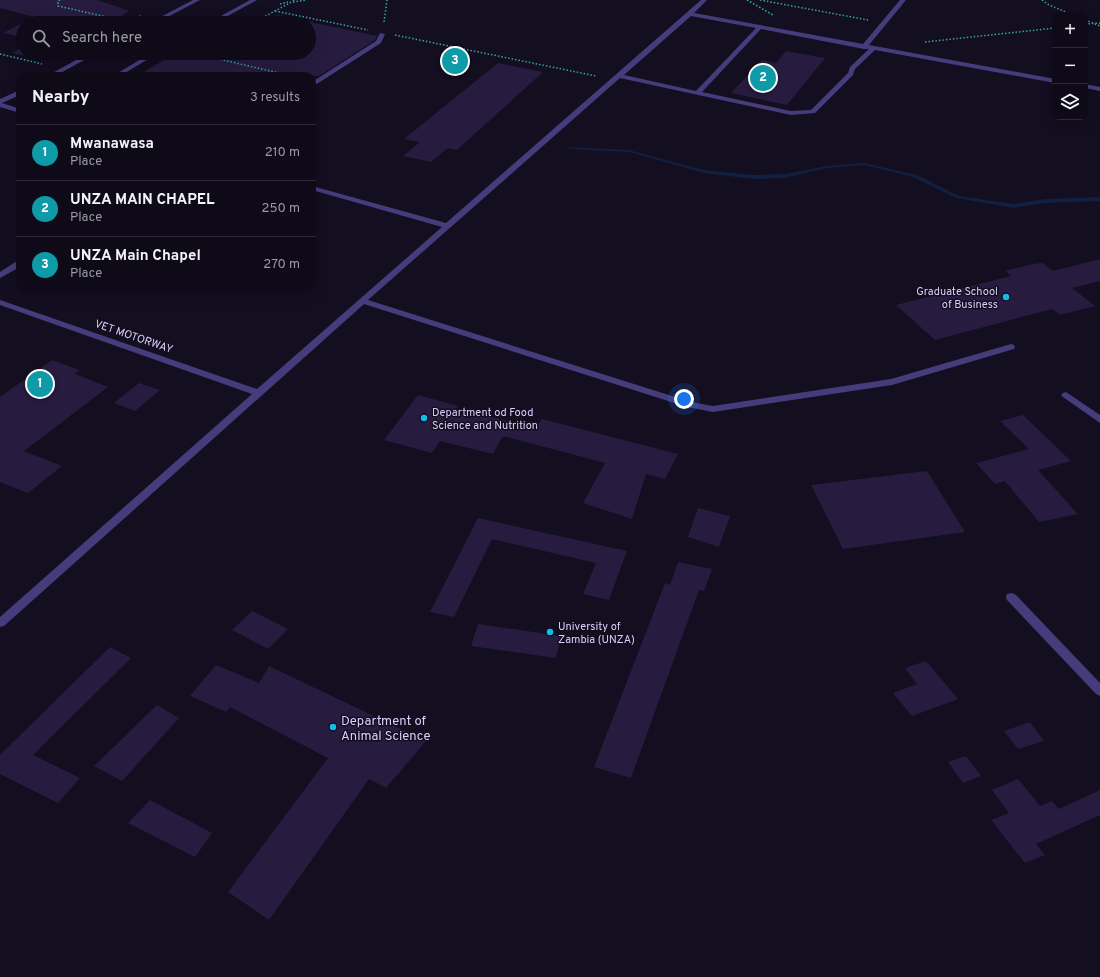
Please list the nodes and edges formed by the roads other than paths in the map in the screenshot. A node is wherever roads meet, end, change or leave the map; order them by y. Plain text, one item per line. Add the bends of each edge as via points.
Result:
1 (197, 0) edge
2 (254, 0) edge
3 (704, 0) edge
4 (903, 0) edge
5 (690, 14) junction
6 (166, 16) edge
7 (224, 16) edge
8 (760, 27) junction
9 (383, 34) road end
10 (864, 46) junction
11 (873, 48) junction
12 (81, 60) edge
13 (143, 60) edge
14 (58, 72) edge
15 (123, 72) edge
16 (617, 78) junction
17 (1052, 80) edge
18 (316, 82) edge
19 (1088, 87) edge
20 (1100, 89) edge
21 (697, 93) junction
22 (16, 94) edge
23 (0, 102) edge
24 (0, 105) edge
25 (16, 110) edge
26 (316, 189) edge
27 (446, 226) junction
28 (16, 265) edge
29 (0, 276) edge
30 (362, 301) junction
31 (0, 302) edge
32 (1011, 347) dead end
33 (259, 393) junction
34 (1066, 395) dead end
35 (1100, 420) edge
36 (1011, 597) dead end
37 (0, 623) edge
38 (1100, 691) edge

1 - 6 street
2 - 7 street
3 - 5 street
4 - 10 street
5 - 8 street
5 - 16 street
8 - 10 street
8 - 21 street
9 - 18 street via 379,42
10 - 11 street
11 - 17 street
11 - 21 street via 813,112 791,113
12 - 14 street
13 - 15 street
16 - 21 street
16 - 27 street
19 - 20 street
22 - 23 street
24 - 25 street
26 - 27 street
27 - 30 street
28 - 29 street
30 - 32 street via 690,405 713,409 892,382
30 - 33 street
31 - 33 street, VET MOTORWAY
33 - 37 street
34 - 35 street
36 - 38 street

